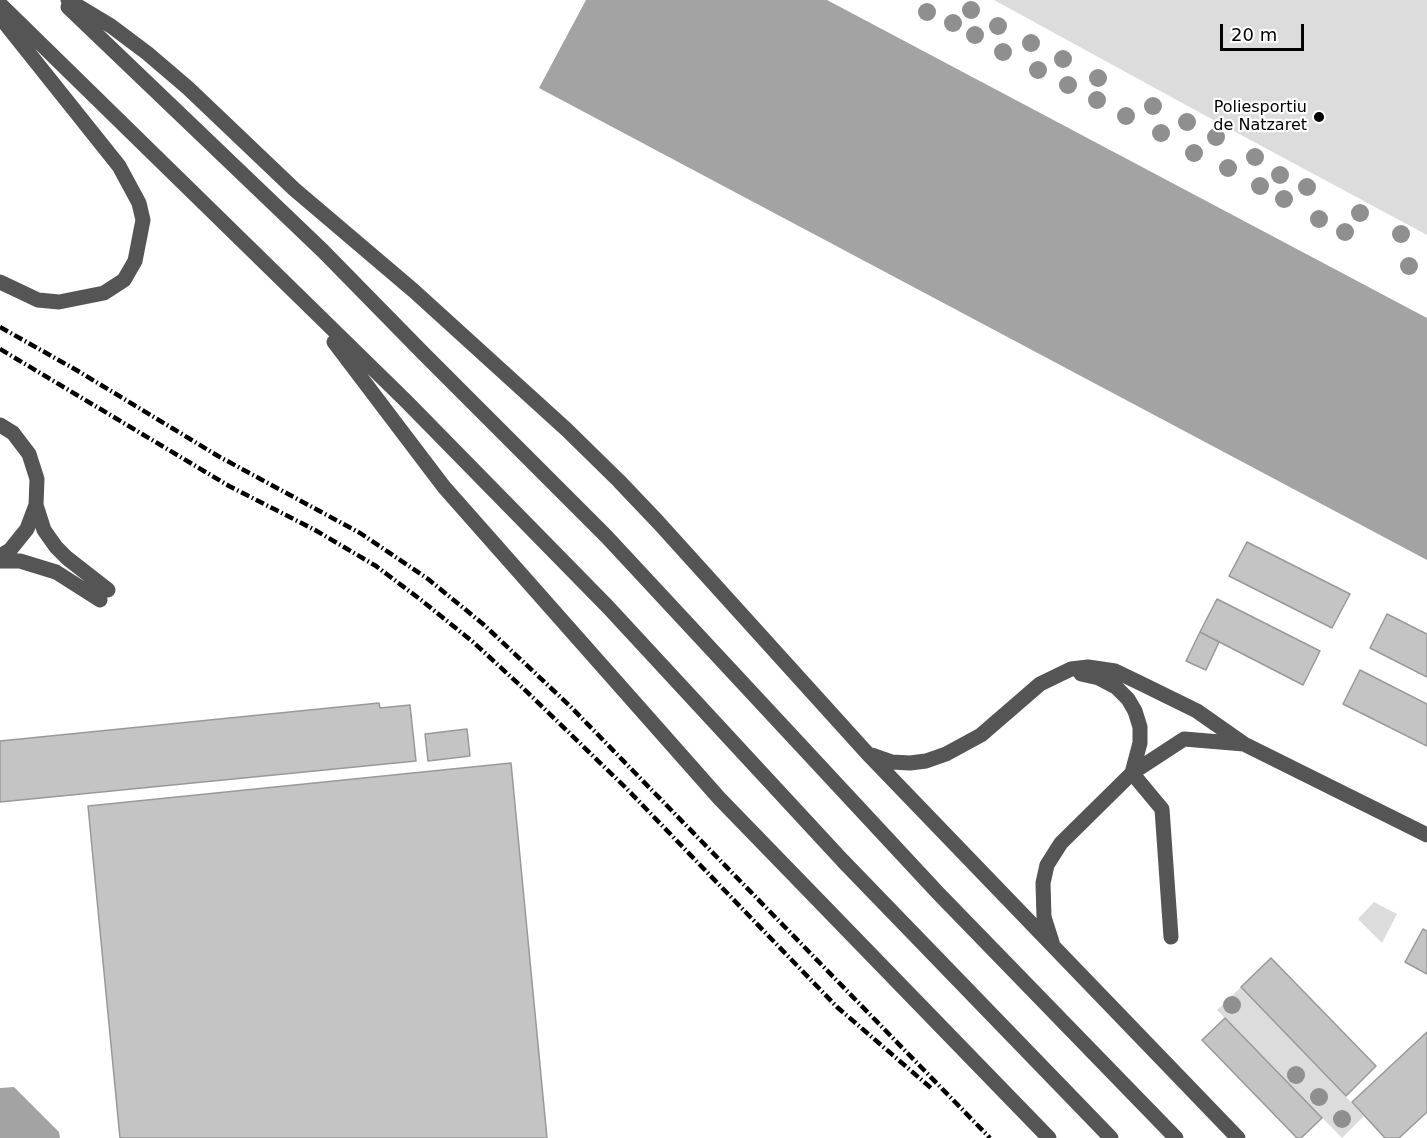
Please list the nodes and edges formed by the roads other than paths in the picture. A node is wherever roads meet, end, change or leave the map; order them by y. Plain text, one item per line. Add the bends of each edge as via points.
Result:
1 (61, 0) edge
2 (68, 0) edge
3 (0, 4) edge
4 (0, 16) edge
5 (0, 282) edge
6 (305, 304) junction
7 (0, 425) edge
8 (36, 505) junction
9 (0, 558) edge
10 (1054, 676) junction
11 (1244, 744) junction
12 (867, 753) junction
13 (1132, 773) junction
14 (1427, 835) edge
15 (1171, 937) dead end
16 (1055, 948) junction
17 (1049, 1138) edge
18 (1111, 1138) edge
19 (1176, 1138) edge
20 (1238, 1138) edge

1 - 19 street via 323,251 606,536 914,868
2 - 12 street via 111,26 188,88 294,189 567,430 650,514
3 - 6 street
4 - 5 street via 119,166 139,203 143,220 135,261 124,280 104,293 59,302 38,300
6 - 17 street via 444,487 711,789
6 - 18 street via 608,607 843,861
7 - 8 street via 13,433 29,453 37,478
8 - 9 street via 27,530
8 - 9 street via 44,530 56,547 104,595 56,572
10 - 11 street via 1088,667 1115,671 1197,711
10 - 12 street via 965,746 910,763 892,762
10 - 13 street via 1077,673 1099,678 1128,699 1140,727
11 - 13 street via 1184,739
11 - 14 street
12 - 16 street
13 - 15 street via 1162,809
13 - 16 street via 1060,843 1047,865 1042,901 1047,931
16 - 20 street

